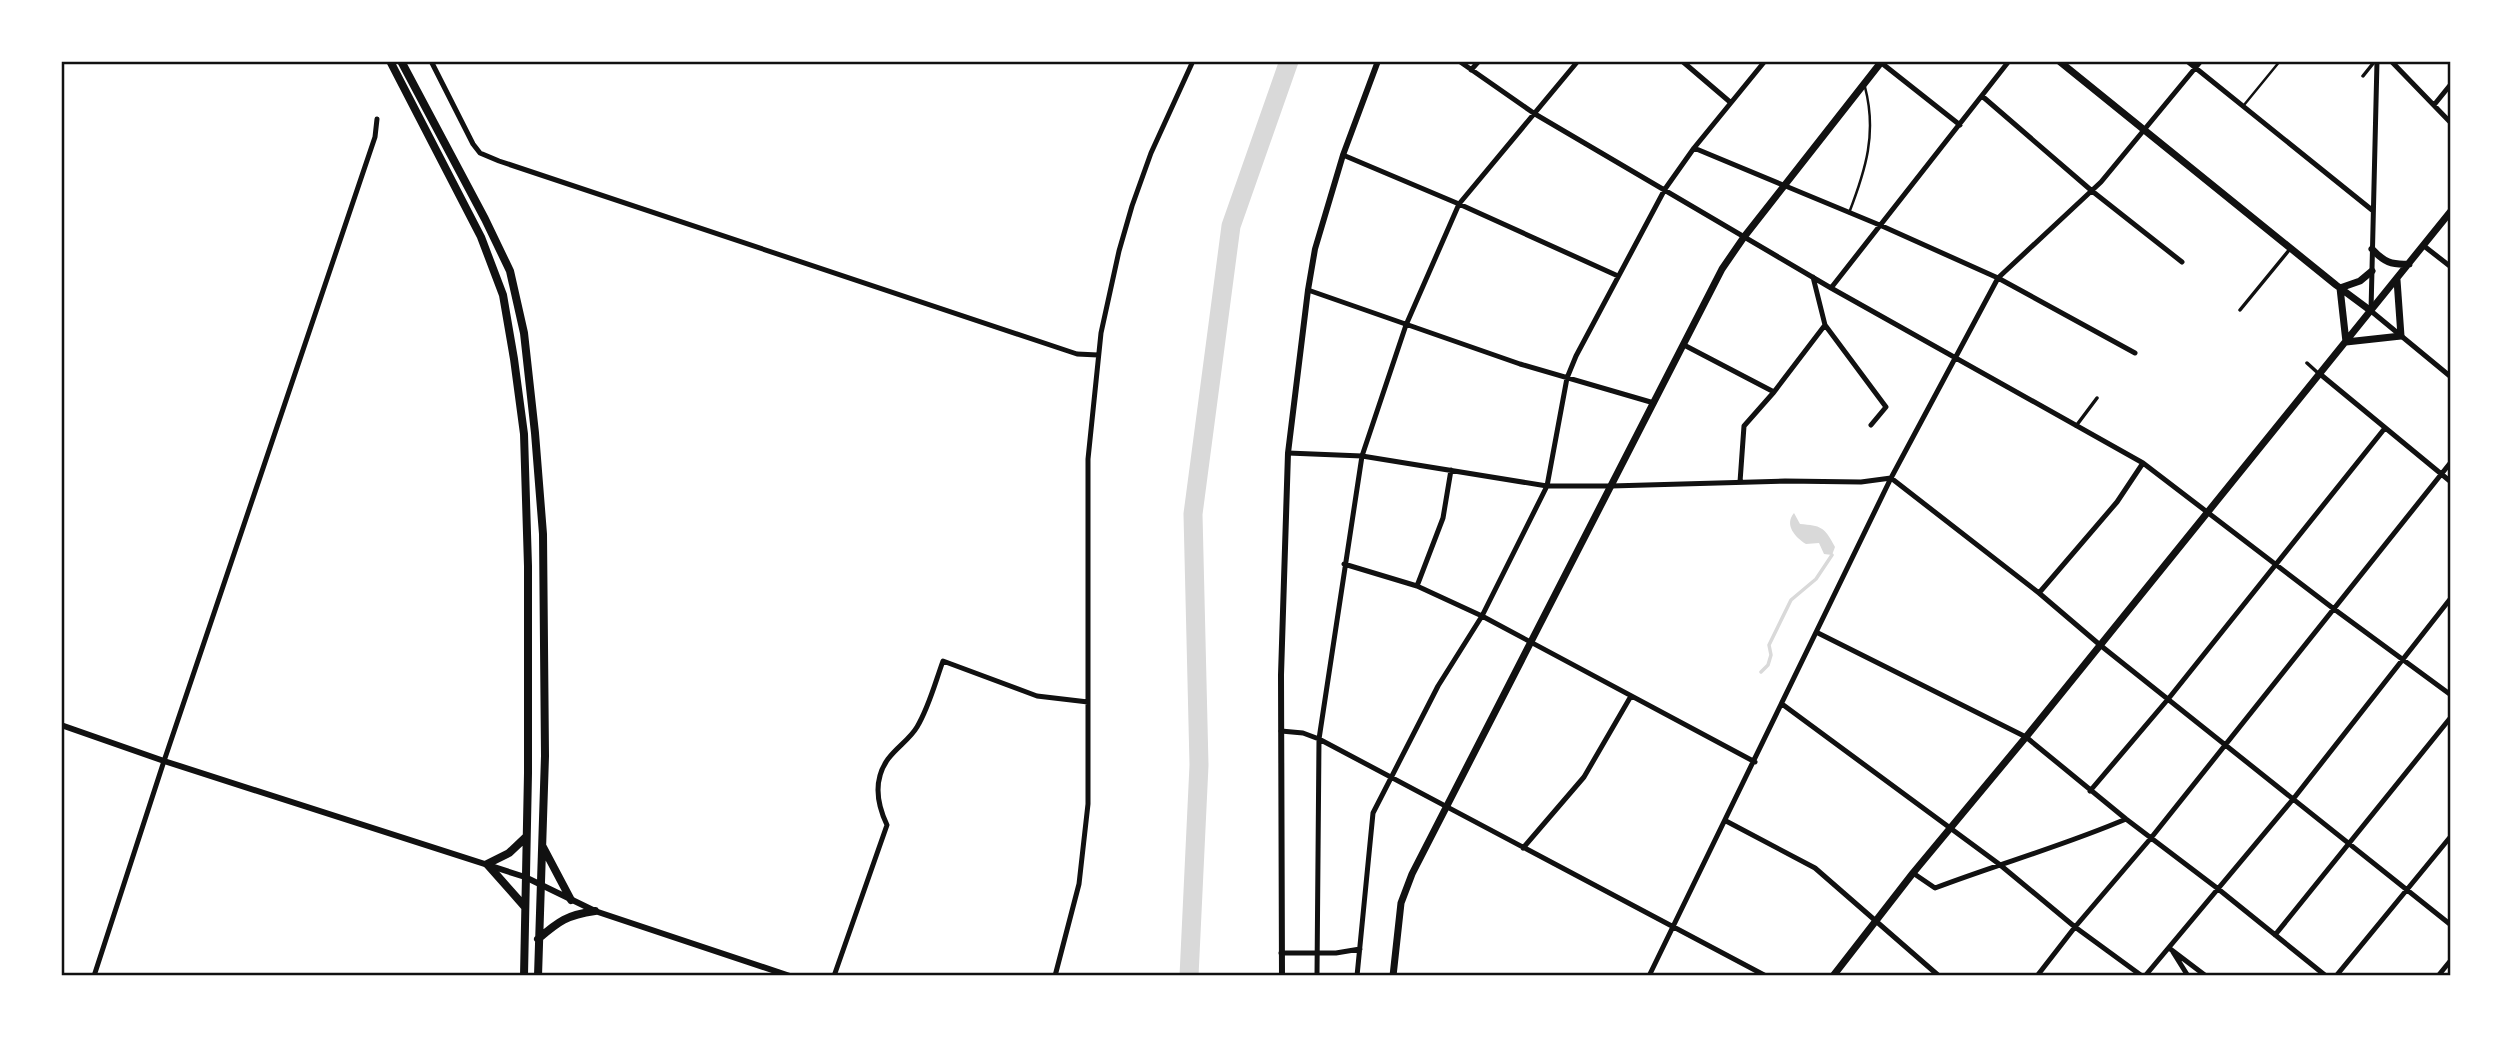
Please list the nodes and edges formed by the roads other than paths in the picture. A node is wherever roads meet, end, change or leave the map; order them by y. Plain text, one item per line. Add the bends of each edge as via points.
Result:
1 (390, 61) edge
2 (401, 61) edge
3 (431, 61) edge
4 (1193, 61) edge
5 (1378, 61) edge
6 (1459, 61) edge
7 (1479, 61) edge
8 (1578, 61) edge
9 (1682, 61) edge
10 (1765, 61) edge
11 (2009, 61) edge
12 (2059, 61) edge
13 (2187, 61) edge
14 (2200, 61) edge
15 (2280, 61) edge
16 (2376, 61) edge
17 (2391, 61) edge
18 (1881, 62) edge
19 (2195, 68) junction
20 (1471, 70) junction
21 (2362, 76) dead end
22 (1865, 83) junction
23 (2451, 84) edge
24 (1982, 96) junction
25 (1730, 102) junction
26 (2434, 105) junction
27 (2243, 107) junction
28 (1535, 114) junction
29 (377, 119) dead end
30 (2451, 123) edge
31 (1960, 125) junction
32 (2144, 132) junction
33 (1694, 148) junction
34 (1343, 155) junction
35 (1784, 186) junction
36 (1665, 189) junction
37 (2092, 191) junction
38 (1459, 204) junction
39 (2372, 210) junction
40 (2451, 211) edge
41 (1849, 213) junction
42 (1882, 226) junction
43 (1744, 237) junction
44 (2424, 246) junction
45 (2372, 248) junction
46 (2290, 249) junction
47 (2182, 262) dead end
48 (2409, 264) junction
49 (2451, 267) edge
50 (2372, 271) junction
51 (1618, 276) junction
52 (1813, 277) junction
53 (1998, 278) junction
54 (2397, 280) junction
55 (1831, 288) junction
56 (2340, 288) junction
57 (1308, 290) junction
58 (2240, 310) dead end
59 (2371, 311) junction
60 (1406, 325) junction
61 (1825, 326) junction
62 (2402, 337) junction
63 (2346, 342) junction
64 (1684, 345) junction
65 (2135, 353) dead end
66 (1098, 355) junction
67 (1955, 357) junction
68 (2307, 363) dead end
69 (2320, 374) junction
70 (2451, 377) edge
71 (1567, 378) junction
72 (1774, 391) junction
73 (2097, 398) dead end
74 (1654, 403) junction
75 (1871, 425) dead end
76 (2076, 426) junction
77 (2385, 428) junction
78 (1288, 453) junction
79 (1362, 456) junction
80 (2143, 463) junction
81 (2451, 463) edge
82 (1451, 470) junction
83 (2441, 474) junction
84 (1891, 478) junction
85 (1740, 482) junction
86 (2451, 482) edge
87 (1547, 486) junction
88 (1611, 486) junction
89 (2208, 511) junction
90 (2274, 563) junction
91 (1344, 564) junction
92 (1417, 586) junction
93 (2039, 593) junction
94 (2451, 598) edge
95 (2334, 609) junction
96 (1482, 616) junction
97 (1818, 632) junction
98 (1531, 643) junction
99 (2101, 645) junction
100 (2403, 660) junction
101 (2451, 695) edge
102 (1631, 696) junction
103 (2169, 698) junction
104 (1088, 702) junction
105 (1782, 704) junction
106 (2451, 717) edge
107 (61, 725) edge
108 (1281, 731) junction
109 (2026, 737) junction
110 (1318, 739) junction
111 (2226, 744) junction
112 (164, 761) junction
113 (1755, 762) junction
114 (1392, 777) junction
115 (2090, 791) junction
116 (2294, 798) junction
117 (1446, 807) junction
118 (2126, 820) junction
119 (1726, 821) junction
120 (1950, 828) junction
121 (2451, 836) edge
122 (526, 838) junction
123 (2151, 838) junction
124 (2350, 844) junction
125 (542, 845) junction
126 (1523, 848) junction
127 (487, 864) junction
128 (1999, 864) junction
129 (1913, 873) junction
130 (525, 877) junction
131 (540, 885) junction
132 (2217, 888) junction
133 (2407, 890) junction
134 (571, 900) junction
135 (525, 907) junction
136 (595, 911) junction
137 (1877, 922) junction
138 (2451, 925) edge
139 (1673, 926) junction
140 (2075, 927) junction
141 (2275, 934) junction
142 (538, 939) junction
143 (2169, 948) junction
144 (1360, 949) junction
145 (1281, 953) junction
146 (1317, 953) junction
147 (2451, 960) edge
148 (94, 976) edge
149 (524, 976) edge
150 (538, 976) edge
151 (790, 976) edge
152 (834, 976) edge
153 (1055, 976) edge
154 (1282, 976) edge
155 (1317, 976) edge
156 (1357, 976) edge
157 (1393, 976) edge
158 (1649, 976) edge
159 (1766, 976) edge
160 (1833, 976) edge
161 (1939, 976) edge
162 (2037, 976) edge
163 (2144, 976) edge
164 (2188, 976) edge
165 (2206, 976) edge
166 (2326, 976) edge
167 (2336, 976) edge
168 (2438, 976) edge

1 - 122 main road via 481,237 503,295 524,434
2 - 125 main road via 510,271 524,333 543,534
3 - 66 street via 480,153 1077,354
4 - 66 street via 1132,206
5 - 34 street
6 - 20 street
7 - 20 street
8 - 28 street
9 - 25 street
10 - 25 street
11 - 24 street
12 - 32 main road
13 - 19 street
14 - 19 street
15 - 27 lane
16 - 21 street
16 - 39 street
17 - 26 street
18 - 22 main road
18 - 31 street
19 - 27 street
19 - 32 street
20 - 28 street
22 - 35 main road
22 - 41 lane via 1871,112 1869,149
23 - 26 street
24 - 31 street
24 - 37 street
25 - 33 street
26 - 30 street
27 - 39 street
28 - 36 street
28 - 38 street
29 - 112 street via 375,137
31 - 42 street
32 - 37 street
32 - 46 main road
33 - 35 street
33 - 36 street
34 - 38 street
34 - 57 street via 1315,249
35 - 41 street
35 - 43 main road
36 - 43 street
36 - 51 street
37 - 47 street
37 - 53 street
38 - 51 street
38 - 60 street
39 - 45 street
40 - 44 main road
41 - 42 street
42 - 53 street
42 - 55 street
43 - 52 street
43 - 64 main road via 1722,269
44 - 48 main road
44 - 49 street
45 - 48 main road via 2385,262
45 - 50 street
46 - 56 main road
46 - 58 street
48 - 54 main road
50 - 56 main road
50 - 59 street
51 - 71 street
52 - 55 street
52 - 61 street
53 - 65 street
53 - 67 street
54 - 59 main road
54 - 62 main road
55 - 67 street
56 - 59 main road
56 - 63 main road
57 - 60 street
57 - 78 street
59 - 62 street
59 - 63 main road
60 - 71 street
60 - 79 street
61 - 72 street
61 - 75 street via 1886,407
62 - 63 main road
62 - 70 street
63 - 69 main road
64 - 72 street
64 - 74 main road
66 - 104 street via 1088,458
67 - 76 street
67 - 84 street
68 - 69 street
69 - 77 street
69 - 89 main road
71 - 74 street
71 - 87 street
72 - 85 street via 1744,426
73 - 76 street
74 - 88 main road
76 - 80 street
77 - 83 street
77 - 90 street
78 - 79 street
78 - 108 street
79 - 82 street
79 - 91 street
80 - 89 street
80 - 93 street via 2117,502
81 - 83 street
82 - 87 street
82 - 92 street via 1443,518
83 - 86 street
83 - 95 street
84 - 85 street
84 - 93 street
84 - 97 street
85 - 88 street
87 - 88 street
87 - 96 street
88 - 98 main road
89 - 90 street
89 - 99 main road
90 - 95 street
90 - 103 street
91 - 92 street
91 - 110 street
92 - 96 street
93 - 99 street
94 - 100 street
95 - 100 street
95 - 111 street
96 - 98 street
96 - 114 street via 1438,686
97 - 105 street
97 - 109 street
98 - 102 street
98 - 117 main road
99 - 103 street
99 - 109 main road
100 - 101 street
100 - 116 street
102 - 113 street
102 - 126 street via 1584,777
103 - 111 street
103 - 115 street
104 - 152 street via 1037,696 943,661 916,729 883,769 878,796 887,825
104 - 153 street via 1088,804 1079,884
105 - 113 street
105 - 120 street
106 - 124 street
107 - 112 street
108 - 110 street
108 - 145 street
109 - 115 street
109 - 120 main road
110 - 114 street
110 - 146 street
111 - 116 street
111 - 123 street
112 - 127 street
112 - 148 street
113 - 119 street
114 - 117 street
114 - 144 street via 1373,813
115 - 118 street
116 - 124 street
116 - 132 street
117 - 126 street
117 - 157 main road via 1402,903
118 - 123 street
118 - 128 street
119 - 137 street via 1815,868
119 - 139 street
120 - 128 street
120 - 129 main road
121 - 133 street
122 - 127 main road
122 - 130 main road
123 - 132 street
123 - 140 street
124 - 133 street
124 - 141 street
125 - 131 main road
125 - 134 main road
126 - 139 street
127 - 130 street
127 - 135 main road
128 - 129 street via 1935,888
128 - 140 street
129 - 137 main road
130 - 131 street
130 - 135 main road
131 - 134 street
131 - 142 main road
132 - 141 street
132 - 143 street
133 - 138 street
133 - 167 street
134 - 136 street
135 - 149 main road
136 - 142 main road via 561,919
136 - 151 street
137 - 160 main road
137 - 161 street
139 - 158 street
139 - 159 street
140 - 162 street
140 - 163 street
141 - 166 street
142 - 150 main road
143 - 163 street
143 - 164 street
143 - 165 street
144 - 146 street
144 - 156 street
145 - 146 street
145 - 154 street
146 - 155 street
147 - 168 street

